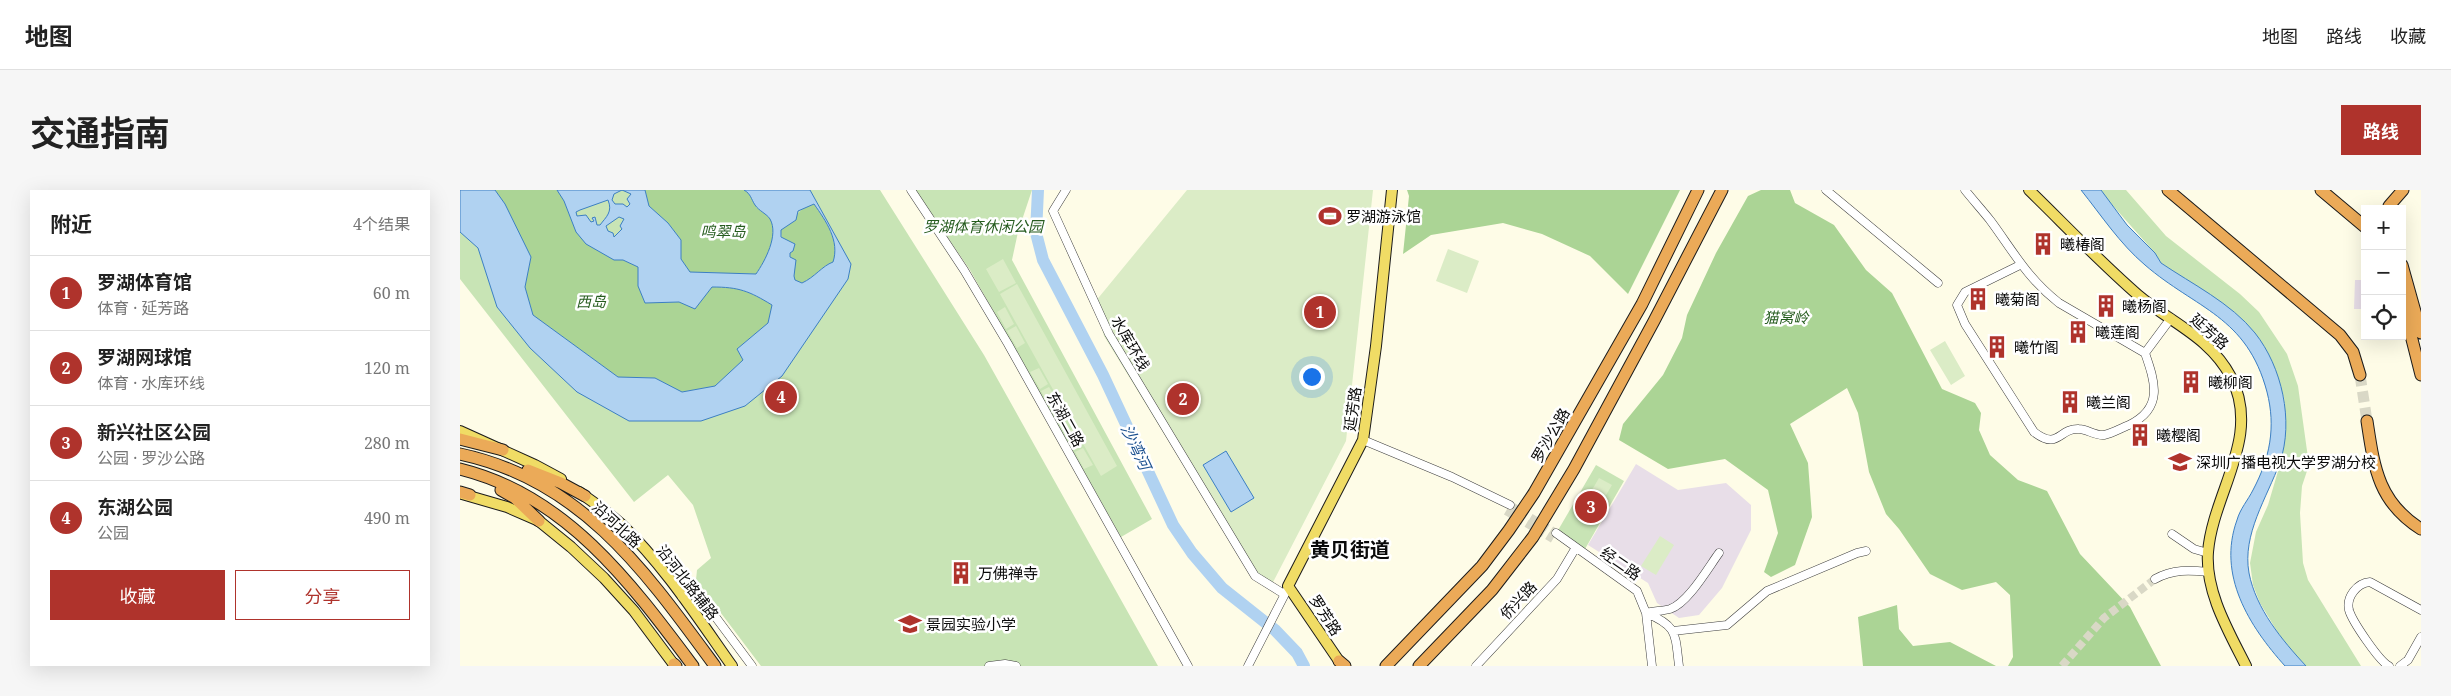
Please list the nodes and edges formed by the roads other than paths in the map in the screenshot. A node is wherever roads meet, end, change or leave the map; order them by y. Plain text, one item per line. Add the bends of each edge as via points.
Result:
1 (911, 190) edge
2 (1066, 190) edge
3 (1392, 190) edge
4 (1698, 190) edge
5 (1722, 190) edge
6 (1826, 190) edge
7 (1965, 190) edge
8 (2029, 190) edge
9 (2168, 190) edge
10 (2321, 190) edge
11 (2403, 190) edge
12 (2390, 205) edge
13 (2361, 224) edge
14 (2020, 265) junction
15 (2406, 279) edge
16 (1938, 283) dead end
17 (2406, 316) edge
18 (2172, 318) junction
19 (2421, 333) edge
20 (2145, 353) junction
21 (2360, 375) tunnel mouth
22 (2421, 375) edge
23 (2367, 421) tunnel mouth
24 (460, 431) edge
25 (460, 440) edge
26 (1363, 440) junction
27 (503, 450) junction
28 (460, 454) edge
29 (476, 457) junction
30 (460, 470) edge
31 (475, 473) junction
32 (463, 494) edge
33 (585, 496) junction
34 (1508, 508) tunnel mouth
35 (538, 521) junction
36 (2421, 529) edge
37 (2172, 534) dead end
38 (1554, 536) tunnel mouth
39 (1575, 549) junction
40 (1866, 551) dead end
41 (1719, 553) dead end
42 (2208, 553) junction
43 (2209, 572) junction
44 (2155, 578) tunnel mouth
45 (1286, 590) junction
46 (682, 597) junction
47 (2413, 606) junction
48 (2421, 610) edge
49 (1646, 612) junction
50 (2421, 615) edge
51 (1673, 631) junction
52 (2420, 639) edge
53 (1341, 664) edge
54 (675, 665) edge
55 (693, 666) edge
56 (715, 666) edge
57 (732, 666) edge
58 (752, 666) edge
59 (989, 666) edge
60 (1016, 666) edge
61 (1188, 666) edge
62 (1248, 666) edge
63 (1386, 666) edge
64 (1419, 666) edge
65 (1476, 666) edge
66 (1652, 666) edge
67 (1679, 666) edge
68 (2246, 666) edge
69 (2389, 666) edge
70 (2400, 666) edge

1 - 61 street, 东湖二路 via 1008,344
2 - 45 street, 水库环线 via 1053,211 1109,334 1255,576
3 - 26 main road, 延芳路
4 - 63 highway, 罗沙公路 via 1642,304 1529,500 1482,566
5 - 64 highway via 1626,374 1533,537 1492,590
6 - 16 street
7 - 14 street
8 - 18 main road, 延芳路 via 2132,290
9 - 21 highway via 2340,335 2353,352
10 - 13 highway
11 - 12 highway
14 - 20 street via 2058,303
14 - 20 street via 1965,292 1957,305 1958,312 2023,415 2041,437 2054,440 2080,428 2103,435 2137,421 2150,407 2154,389
15 - 19 highway
17 - 22 highway
18 - 20 street
18 - 42 main road, 延芳路 via 2200,338 2223,362 2232,379 2242,417 2238,453 2218,509
23 - 36 highway via 2376,470 2384,493 2397,510
24 - 27 main road, 沿河北路辅路
25 - 27 highway
26 - 34 street via 1452,476
26 - 45 main road, 延芳路
27 - 33 main road, 沿河北路辅路 via 552,474
28 - 29 highway, 沿河北路
29 - 33 highway via 523,468
29 - 56 highway, 沿河北路 via 514,470 547,487 608,532 658,588
30 - 31 highway
31 - 35 highway via 515,498
31 - 55 highway via 539,503 580,533 645,602
32 - 35 main road via 507,507
33 - 46 main road, 沿河北路辅路 via 632,535
35 - 54 main road via 572,547 604,578
37 - 42 street via 2194,549
38 - 39 street, 经二路
39 - 49 street, 经二路 via 1632,586 1643,600
39 - 65 street, 侨兴路 via 1557,578
40 - 51 street via 1768,592 1727,625
41 - 49 street via 1677,605
42 - 43 main road, 延芳路
43 - 44 street via 2169,571
43 - 68 main road, 延芳路 via 2217,605
45 - 53 main road, 罗芳路
45 - 62 street, 延芳路
46 - 57 main road, 沿河北路辅路
46 - 58 street via 694,588
47 - 48 street
47 - 50 street
47 - 69 street via 2370,582 2360,584 2350,597 2351,616 2380,660
49 - 51 street via 1664,620
49 - 66 street, 经二路
51 - 67 street
52 - 70 street via 2408,660
59 - 60 street

